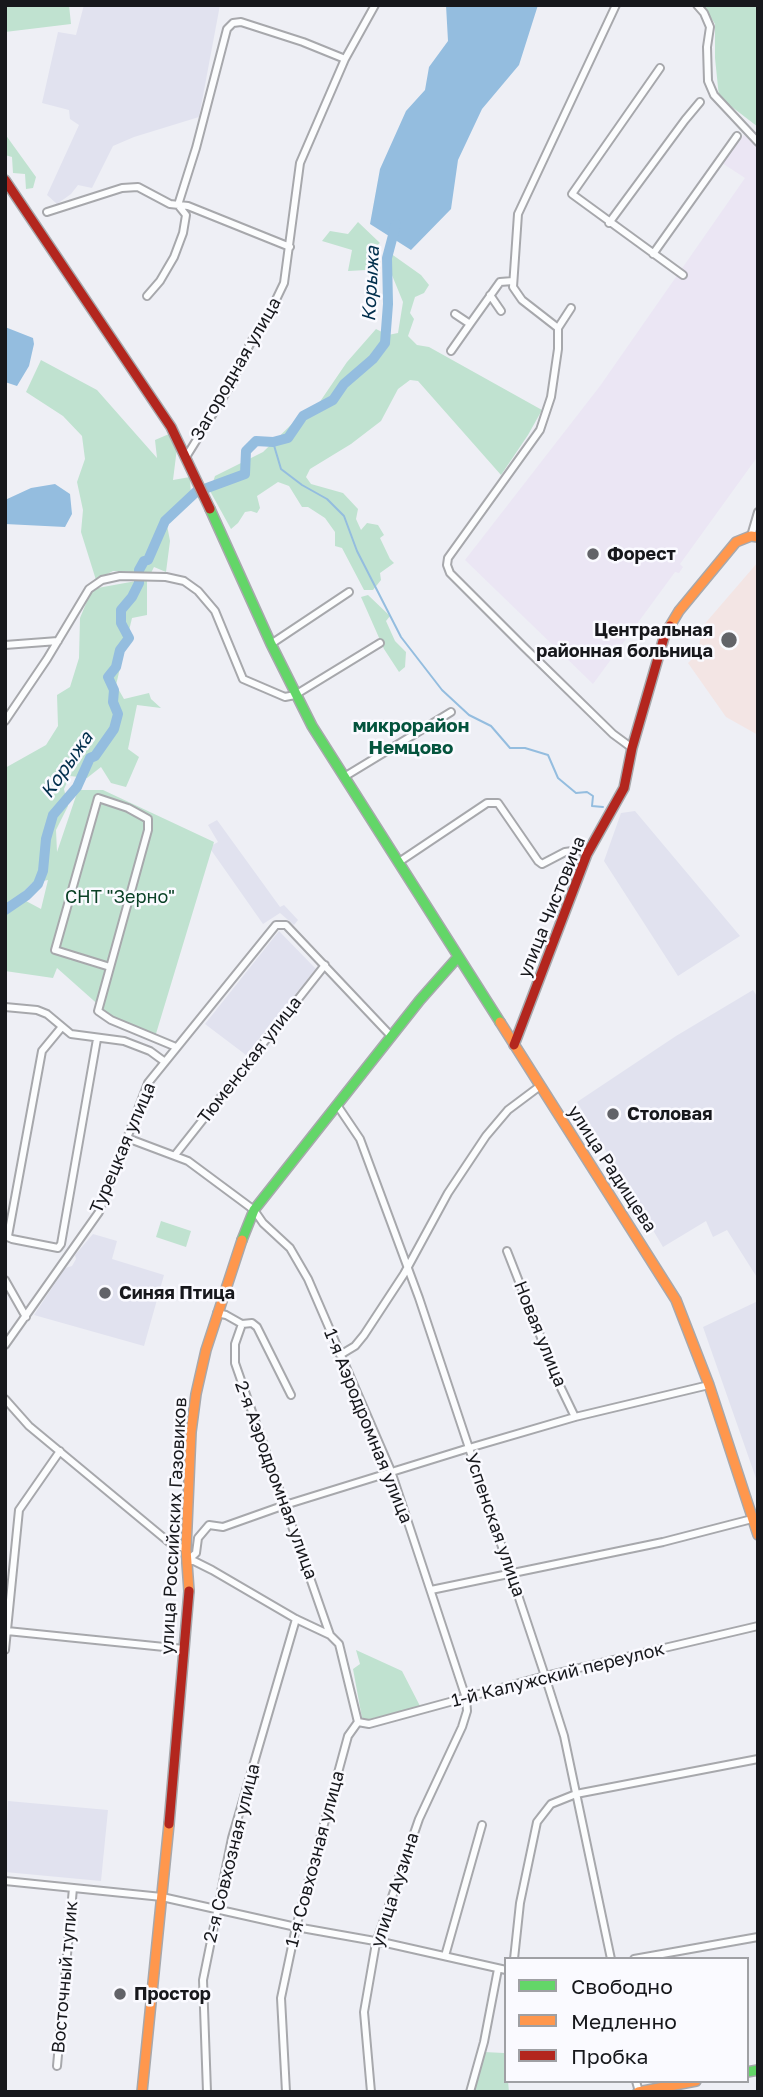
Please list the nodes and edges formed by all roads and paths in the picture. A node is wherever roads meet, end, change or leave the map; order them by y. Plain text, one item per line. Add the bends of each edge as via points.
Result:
1 (375, 5) edge
2 (616, 5) edge
3 (697, 5) edge
4 (345, 59) junction
5 (660, 68) dead end
6 (700, 102) dead end
7 (737, 136) dead end
8 (758, 142) edge
9 (5, 180) edge
10 (178, 205) junction
11 (47, 212) dead end
12 (609, 223) junction
13 (290, 247) junction
14 (653, 254) junction
15 (683, 275) dead end
16 (513, 282) junction
17 (490, 295) junction
18 (147, 296) dead end
19 (571, 309) dead end
20 (500, 311) dead end
21 (455, 314) dead end
22 (470, 324) junction
23 (558, 328) junction
24 (452, 351) dead end
25 (186, 457) junction
26 (758, 512) edge
27 (754, 536) edge
28 (349, 592) dead end
29 (58, 641) junction
30 (380, 643) dead end
31 (271, 644) junction
32 (5, 645) edge
33 (295, 695) junction
34 (5, 705) edge
35 (15, 706) junction
36 (451, 712) dead end
37 (5, 721) edge
38 (632, 748) junction
39 (344, 777) junction
40 (587, 854) junction
41 (399, 862) junction
42 (458, 957) junction
43 (325, 965) junction
44 (110, 967) junction
45 (5, 1007) edge
46 (61, 1028) junction
47 (391, 1036) junction
48 (97, 1039) junction
49 (514, 1045) junction
50 (176, 1047) junction
51 (165, 1062) junction
52 (540, 1086) junction
53 (337, 1105) junction
54 (127, 1138) junction
55 (175, 1155) junction
56 (254, 1210) junction
57 (6, 1236) edge
58 (507, 1251) dead end
59 (407, 1268) junction
60 (5, 1280) edge
61 (217, 1313) junction
62 (26, 1317) junction
63 (242, 1324) junction
64 (5, 1345) edge
65 (340, 1355) junction
66 (709, 1385) junction
67 (291, 1395) dead end
68 (5, 1399) edge
69 (575, 1417) junction
70 (469, 1448) junction
71 (60, 1451) junction
72 (391, 1471) junction
73 (285, 1505) junction
74 (752, 1518) junction
75 (758, 1535) edge
76 (186, 1549) junction
77 (187, 1562) junction
78 (511, 1573) junction
79 (431, 1590) junction
80 (296, 1619) junction
81 (758, 1626) edge
82 (7, 1630) edge
83 (330, 1634) junction
84 (184, 1649) junction
85 (5, 1650) edge
86 (545, 1675) junction
87 (466, 1698) junction
88 (358, 1722) junction
89 (758, 1759) edge
90 (576, 1794) junction
91 (482, 1825) dead end
92 (5, 1881) edge
93 (72, 1888) junction
94 (162, 1897) junction
95 (217, 1908) junction
96 (296, 1927) junction
97 (758, 1937) edge
98 (376, 1942) junction
99 (445, 1956) junction
100 (514, 1957) edge
101 (611, 1957) edge
102 (645, 1957) edge
103 (502, 1969) edge
104 (57, 2066) dead end
105 (685, 2083) edge
106 (142, 2092) edge
107 (207, 2092) edge
108 (286, 2092) edge
109 (371, 2092) edge
110 (470, 2092) edge
111 (638, 2092) edge

1 - 4 street, Загородная улица
2 - 16 street via 518,214
3 - 8 street via 710,27 706,47 714,95
4 - 10 street via 241,22 226,29
4 - 13 street, Загородная улица via 300,163
5 - 12 street via 572,194
6 - 12 street
7 - 14 street
9 - 25 main road, улица Радищева via 171,427
10 - 11 street via 132,187
10 - 13 street
10 - 18 street via 186,215 174,257
12 - 14 street
13 - 25 street, Загородная улица via 285,283
14 - 15 street
16 - 17 street via 500,282
16 - 23 street via 522,300
17 - 20 street
17 - 22 street
19 - 23 street
21 - 22 street
22 - 24 street
23 - 38 street via 551,397 540,429 447,565 523,646
25 - 31 main road, улица Радищева
26 - 27 street
27 - 38 main road, улица Чистовича via 736,542 665,634
28 - 31 street
29 - 32 street
29 - 33 street via 89,589 102,580 120,576 184,581 215,611 243,680 285,697
29 - 35 street
30 - 33 street
31 - 33 main road, улица Радищева
33 - 39 main road, улица Радищева
34 - 35 street
35 - 37 street
36 - 39 street
38 - 40 main road, улица Чистовича via 624,788
39 - 41 main road, улица Радищева
40 - 41 street via 565,852 542,864 498,803 487,803
40 - 49 main road, улица Чистовича
41 - 42 main road, улица Радищева
42 - 47 main road, улица Российских Газовиков
42 - 49 main road, улица Радищева
43 - 47 street
43 - 50 street, Турецкая улица via 286,925 276,925
43 - 55 street, Тюменская улица
44 - 44 street via 148,819 98,798 55,950
44 - 50 street via 98,1011
45 - 46 street via 37,1010
46 - 48 street
46 - 57 street via 42,1051
47 - 53 main road, улица Российских Газовиков
48 - 51 street via 124,1041
48 - 57 street via 61,1244 58,1248
49 - 52 main road, улица Радищева
50 - 51 street, Турецкая улица
51 - 54 street, Турецкая улица via 148,1083
52 - 59 street via 508,1110 486,1136
52 - 66 main road, улица Радищева via 670,1290
53 - 56 main road, улица Российских Газовиков
53 - 59 street, Успенская улица via 360,1139
54 - 55 street, 1-я Аэродромная улица
54 - 62 street, Турецкая улица via 99,1212
55 - 56 street, 1-я Аэродромная улица
56 - 61 main road, улица Российских Газовиков
56 - 65 street, 1-я Аэродромная улица via 290,1248
58 - 69 street, Новая улица
59 - 65 street via 355,1346
59 - 70 street, Успенская улица
60 - 62 street
61 - 63 street
61 - 76 main road, улица Российских Газовиков via 191,1432
62 - 64 street, Турецкая улица
63 - 67 street via 257,1327
63 - 73 street, 2-я Аэродромная улица via 235,1363
65 - 72 street, 1-я Аэродромная улица
66 - 69 street
66 - 74 main road, улица Радищева
68 - 71 street
69 - 70 street
70 - 72 street
70 - 78 street, Успенская улица
71 - 76 street via 170,1544
71 - 82 street via 19,1510
72 - 73 street
72 - 79 street, 1-я Аэродромная улица
73 - 77 street via 223,1527 209,1525 198,1538 197,1553
73 - 83 street, 2-я Аэродромная улица
74 - 75 main road, улица Радищева
74 - 78 street via 663,1542
76 - 77 main road, улица Российских Газовиков
77 - 80 street via 212,1570
77 - 84 main road, улица Российских Газовиков
78 - 79 street
78 - 86 street, Успенская улица
79 - 87 street, 1-я Аэродромная улица
80 - 83 street
80 - 95 street, 2-я Совхозная улица via 232,1838
81 - 86 street, 1-й Калужский переулок
82 - 84 street
82 - 85 street
83 - 88 street via 339,1644
84 - 94 main road, улица Российских Газовиков
86 - 87 street, 1-й Калужский переулок
86 - 90 street, Успенская улица
87 - 88 street, 1-й Калужский переулок via 369,1724
87 - 98 street, улица Аузина via 462,1727 419,1819
88 - 96 street, 1-я Совхозная улица via 348,1736
89 - 90 street
90 - 100 street via 551,1804 537,1822
90 - 101 street, Успенская улица
91 - 99 street
92 - 93 street
93 - 94 street
93 - 104 street, Восточный тупик
94 - 95 street
94 - 106 main road, улица Российских Газовиков
95 - 96 street
95 - 107 street, 2-я Совхозная улица via 203,1980
96 - 98 street
96 - 108 street, 1-я Совхозная улица via 281,1998
97 - 102 street
98 - 99 street
98 - 109 street, улица Аузина via 364,2012
99 - 103 street
103 - 110 street
105 - 111 main road

